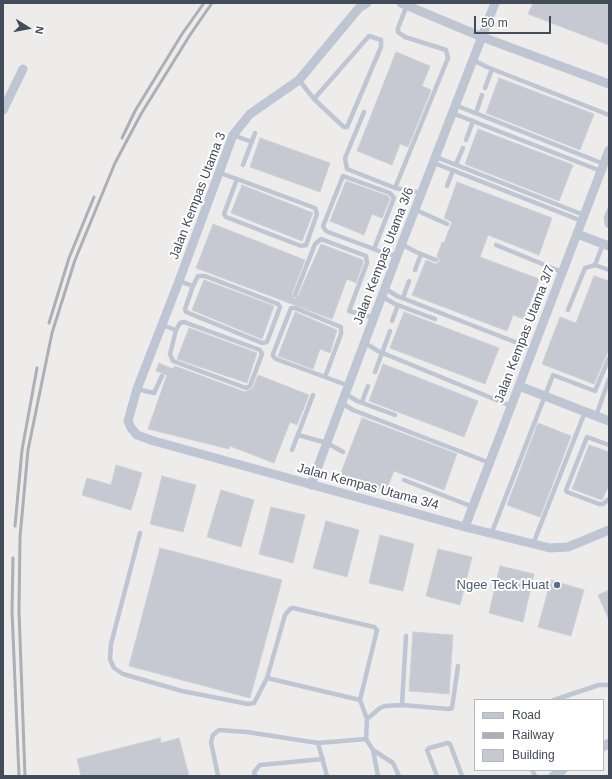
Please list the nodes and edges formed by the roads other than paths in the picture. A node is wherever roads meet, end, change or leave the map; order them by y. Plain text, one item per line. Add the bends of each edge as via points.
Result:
1 (367, 3) edge
2 (495, 3) edge
3 (404, 4) edge
4 (482, 37) junction
5 (473, 60) junction
6 (23, 69) dead end
7 (492, 69) junction
8 (299, 80) junction
9 (609, 84) edge
10 (484, 88) dead end
11 (482, 95) dead end
12 (314, 99) junction
13 (454, 109) junction
14 (3, 110) edge
15 (364, 112) dead end
16 (476, 113) junction
17 (609, 115) edge
18 (473, 121) junction
19 (255, 133) dead end
20 (233, 135) junction
21 (466, 140) dead end
22 (252, 142) junction
23 (462, 148) dead end
24 (609, 150) edge
25 (435, 160) junction
26 (456, 164) junction
27 (244, 165) dead end
28 (602, 167) junction
29 (453, 170) junction
30 (220, 173) junction
31 (237, 179) junction
32 (447, 186) dead end
33 (395, 188) junction
34 (422, 193) junction
35 (416, 210) junction
36 (609, 210) edge
37 (583, 218) junction
38 (447, 224) dead end
39 (609, 226) edge
40 (577, 234) junction
41 (403, 245) junction
42 (496, 245) dead end
43 (606, 245) edge
44 (374, 249) junction
45 (420, 254) junction
46 (397, 256) junction
47 (436, 260) dead end
48 (595, 265) junction
49 (415, 270) dead end
50 (609, 270) edge
51 (562, 272) junction
52 (179, 281) junction
53 (409, 281) dead end
54 (193, 286) junction
55 (384, 293) junction
56 (295, 295) dead end
57 (402, 298) junction
58 (398, 305) junction
59 (568, 310) dead end
60 (375, 318) junction
61 (435, 319) dead end
62 (392, 321) dead end
63 (162, 325) junction
64 (176, 330) junction
65 (390, 331) dead end
66 (365, 343) junction
67 (533, 349) junction
68 (382, 352) junction
69 (609, 358) edge
70 (375, 372) dead end
71 (162, 376) dead end
72 (325, 377) junction
73 (609, 379) edge
74 (368, 386) dead end
75 (519, 386) junction
76 (137, 389) junction
77 (348, 390) junction
78 (607, 392) edge
79 (313, 395) dead end
80 (545, 396) junction
81 (362, 402) junction
82 (342, 403) junction
83 (511, 406) junction
84 (585, 412) junction
85 (395, 415) dead end
86 (596, 416) junction
87 (128, 421) joint
88 (609, 421) edge
89 (298, 435) junction
90 (327, 444) junction
91 (609, 445) edge
92 (292, 450) dead end
93 (343, 452) dead end
94 (490, 463) junction
95 (404, 480) dead end
96 (311, 485) junction
97 (608, 502) edge
98 (473, 507) junction
99 (465, 527) junction
100 (609, 530) edge
101 (492, 532) junction
102 (140, 533) dead end
103 (533, 544) junction
104 (406, 636) dead end
105 (458, 666) dead end
106 (267, 678) junction
107 (609, 685) edge
108 (557, 699) edge
109 (360, 700) junction
110 (402, 705) junction
111 (367, 719) junction
112 (366, 739) junction
113 (318, 743) junction
114 (373, 750) junction
115 (323, 759) junction
116 (218, 776) edge
117 (255, 776) edge
118 (327, 776) edge
119 (378, 776) edge
120 (399, 776) edge
121 (437, 776) edge
122 (462, 776) edge

1 - 8 street, Jalan Kempas Utama 3 via 359,8
2 - 4 street, Jalan Kempas Utama 3/6
3 - 4 street
3 - 33 lane via 398,32 405,37 446,50 448,58
4 - 5 street, Jalan Kempas Utama 3/6
4 - 9 street
5 - 7 lane
5 - 13 street, Jalan Kempas Utama 3/6
6 - 14 street
7 - 10 lane
7 - 17 lane
8 - 12 lane
8 - 20 street, Jalan Kempas Utama 3 via 250,114
11 - 16 lane
12 - 12 lane via 347,127 381,47 381,40 369,36
13 - 16 lane
13 - 18 lane
13 - 25 street, Jalan Kempas Utama 3/6
15 - 33 lane via 345,158 347,169
16 - 28 lane
18 - 21 lane
18 - 28 lane
19 - 22 lane
20 - 22 lane
20 - 30 street, Jalan Kempas Utama 3
22 - 27 lane
23 - 26 lane
24 - 28 street, Jalan Kempas Utama 3/7
25 - 26 lane
25 - 29 lane
25 - 34 street, Jalan Kempas Utama 3/6
26 - 37 lane
28 - 37 street, Jalan Kempas Utama 3/7
29 - 32 lane
29 - 37 lane
30 - 31 lane
30 - 52 street, Jalan Kempas Utama 3
31 - 31 lane via 224,214 226,217 301,246 306,245 317,214 314,208
33 - 34 lane
34 - 35 street, Jalan Kempas Utama 3/6
35 - 38 lane
35 - 41 street, Jalan Kempas Utama 3/6
36 - 39 lane via 606,218
37 - 40 street, Jalan Kempas Utama 3/7
40 - 43 street
40 - 51 street, Jalan Kempas Utama 3/7
41 - 45 lane
41 - 46 street, Jalan Kempas Utama 3/6
42 - 51 lane
43 - 48 lane
44 - 44 lane via 328,232 323,226 343,176 390,193 394,198
44 - 46 lane
45 - 47 lane
45 - 49 lane
46 - 55 street, Jalan Kempas Utama 3/6
48 - 50 lane
48 - 59 lane via 585,268
51 - 67 street, Jalan Kempas Utama 3/7
52 - 54 lane
52 - 63 street, Jalan Kempas Utama 3
53 - 57 lane
54 - 54 lane via 186,312 262,344 267,342 280,307 278,304 205,276 198,276
55 - 57 lane
55 - 58 lane
55 - 60 street, Jalan Kempas Utama 3/6
56 - 60 lane via 315,244 321,239 366,256 367,263 349,311
57 - 67 lane
58 - 61 lane
58 - 62 lane
60 - 66 street, Jalan Kempas Utama 3/6
63 - 64 lane
63 - 76 street, Jalan Kempas Utama 3
64 - 64 lane via 170,354 173,361 246,388 250,386 262,354 260,350 184,322 180,323
65 - 68 lane
66 - 68 lane
66 - 77 street, Jalan Kempas Utama 3/6
67 - 75 street, Jalan Kempas Utama 3/7
68 - 70 lane
68 - 83 lane
69 - 80 lane via 597,390 553,375
71 - 76 lane via 154,393
72 - 72 lane via 276,359 273,354 291,308 341,326 341,334
72 - 77 lane
73 - 78 lane
74 - 81 lane
75 - 80 street
75 - 83 street, Jalan Kempas Utama 3/7
76 - 87 street, Jalan Kempas Utama 3
77 - 81 lane
77 - 82 street, Jalan Kempas Utama 3/6
78 - 86 lane
79 - 89 lane
80 - 84 street
80 - 101 lane
81 - 85 lane
82 - 90 street, Jalan Kempas Utama 3/6
82 - 94 lane via 353,410
83 - 94 street, Jalan Kempas Utama 3/7
84 - 86 street
84 - 103 lane
86 - 88 street
87 - 96 street, Jalan Kempas Utama 3/4 via 136,436
89 - 90 lane
89 - 92 lane
90 - 93 lane
90 - 96 street, Jalan Kempas Utama 3/6
91 - 97 lane via 587,437 566,490 599,504
94 - 98 street, Jalan Kempas Utama 3/7
95 - 98 lane
96 - 99 street, Jalan Kempas Utama 3/4
98 - 99 street, Jalan Kempas Utama 3/7
99 - 101 street, Jalan Kempas Utama 3/4
100 - 103 street, Jalan Kempas Utama 3/4 via 568,546 550,548
101 - 103 street, Jalan Kempas Utama 3/4
102 - 106 lane via 111,644 110,659 114,668 123,674 182,691 248,704 254,703
104 - 110 lane
105 - 110 lane via 452,708
106 - 109 lane
106 - 109 lane via 285,615 290,609 374,627 377,634
107 - 108 lane via 599,684
109 - 111 lane
110 - 111 lane via 380,708
111 - 112 lane
112 - 113 lane
112 - 114 lane
113 - 115 lane
113 - 116 lane via 219,730 211,742
114 - 119 lane
114 - 120 lane via 393,763
115 - 117 lane via 260,765 254,772
115 - 118 lane
121 - 122 lane via 427,750 448,743

